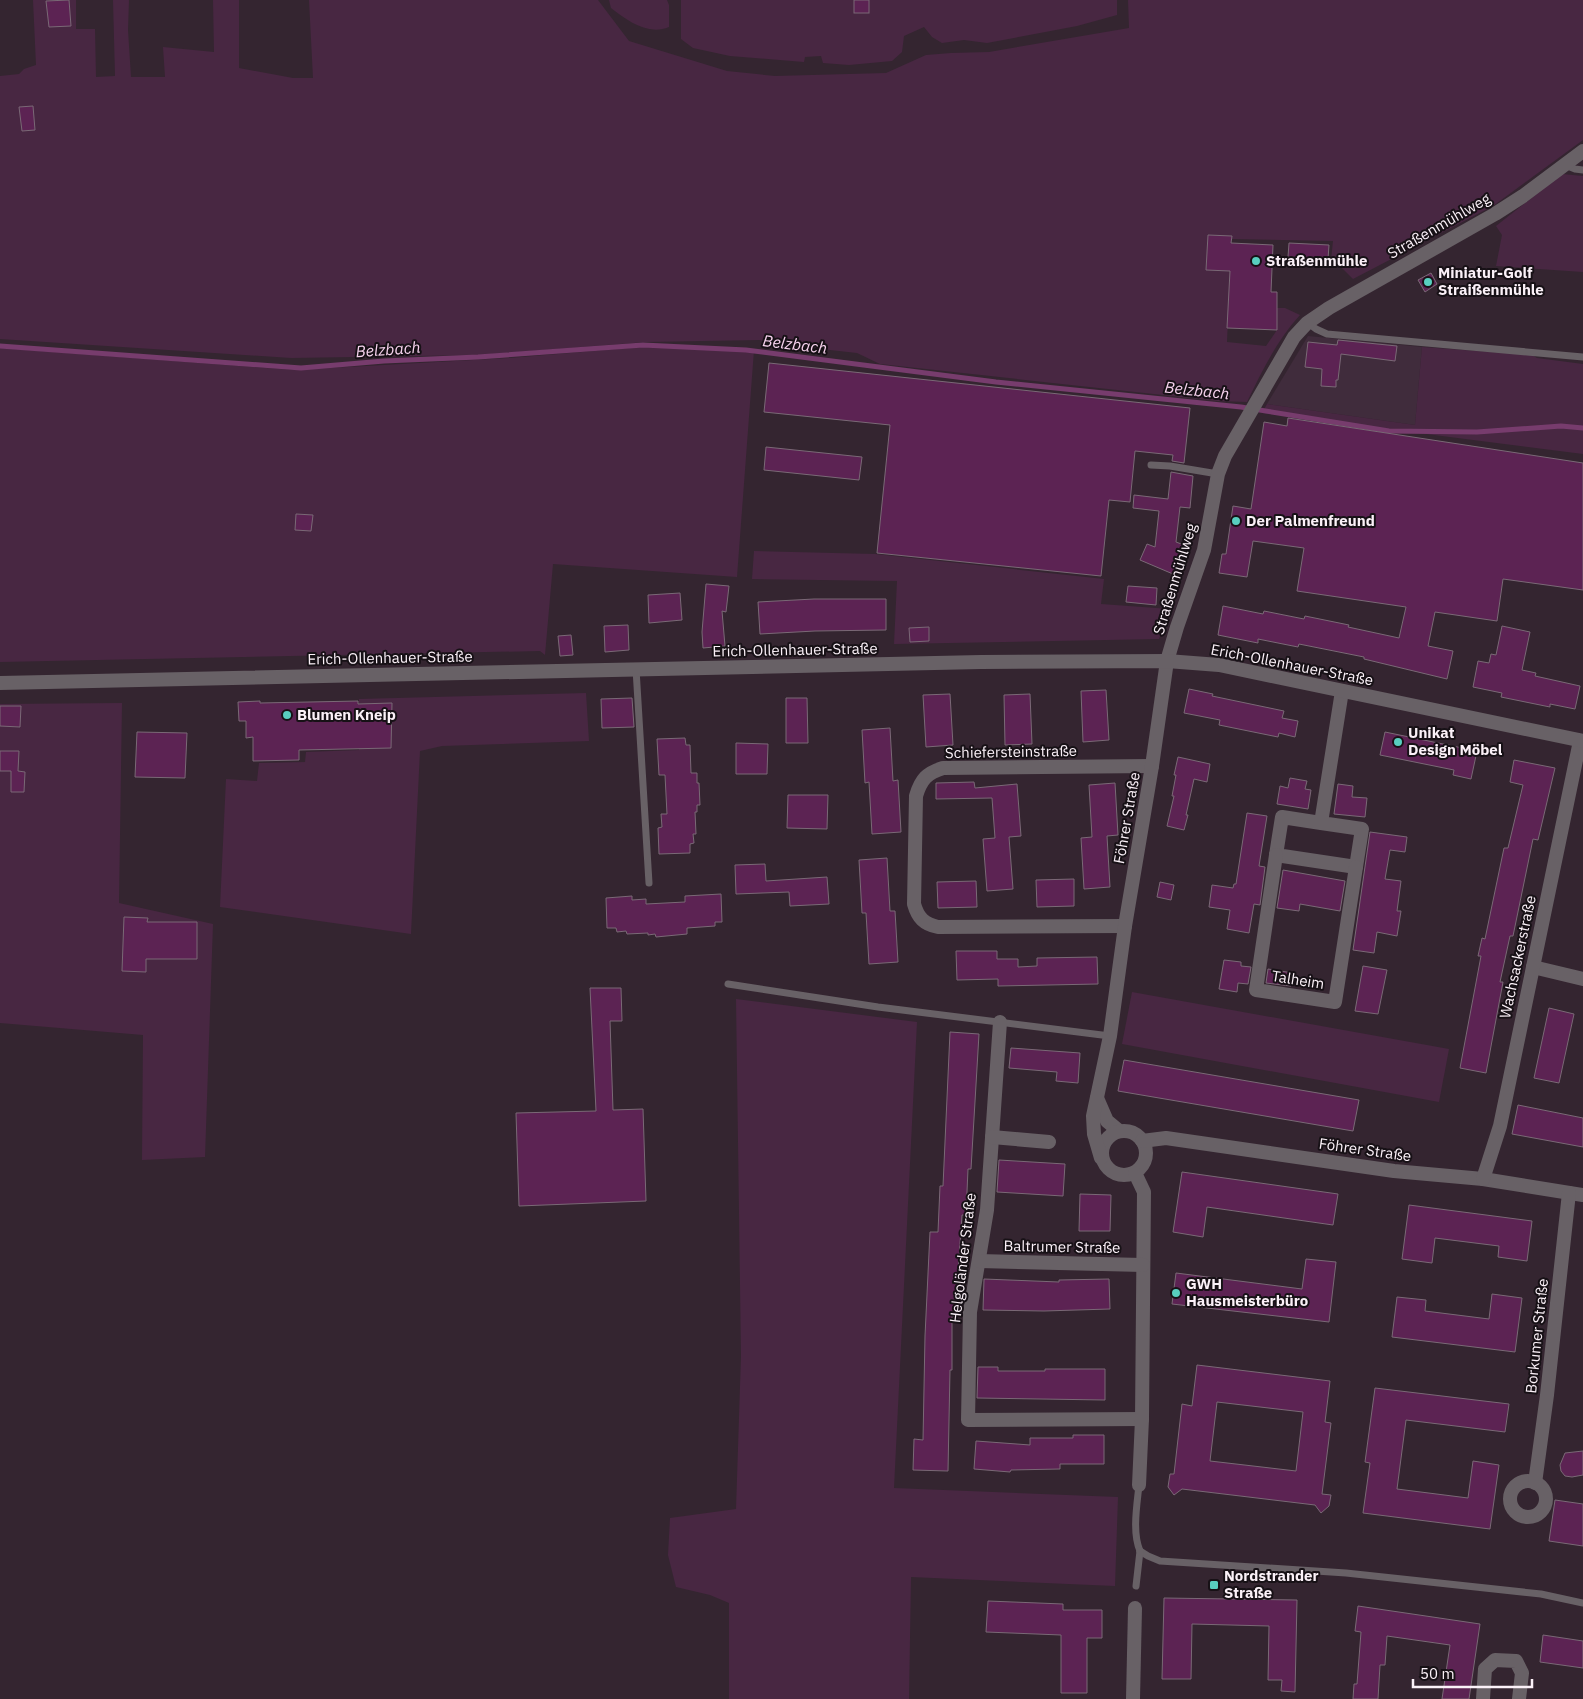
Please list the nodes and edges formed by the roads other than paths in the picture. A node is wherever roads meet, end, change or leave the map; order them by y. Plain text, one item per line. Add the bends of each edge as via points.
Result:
1 (1583, 151) edge
2 (1565, 165) junction
3 (1583, 170) edge
4 (1307, 323) junction
5 (1583, 357) edge
6 (1151, 465) dead end
7 (1218, 474) junction
8 (1167, 661) junction
9 (636, 669) junction
10 (0, 683) edge
11 (1342, 691) junction
12 (1582, 741) edge
13 (1152, 766) junction
14 (1321, 823) junction
15 (1276, 855) junction
16 (1356, 867) junction
17 (649, 883) dead end
18 (1125, 926) junction
19 (1533, 967) junction
20 (1583, 979) edge
21 (728, 984) dead end
22 (1000, 1022) junction
23 (1110, 1036) junction
24 (1097, 1098) junction
25 (1119, 1131) junction
26 (992, 1137) junction
27 (1142, 1140) junction
28 (1049, 1142) dead end
29 (1101, 1158) junction
30 (1135, 1173) junction
31 (1483, 1179) junction
32 (1576, 1194) edge
33 (979, 1262) junction
34 (1143, 1265) junction
35 (1142, 1419) junction
36 (1536, 1483) dead end
37 (1139, 1485) joint
38 (1140, 1551) junction
39 (1136, 1586) dead end
40 (1583, 1603) edge
41 (1135, 1608) dead end
42 (1133, 1699) edge
43 (1482, 1699) edge
44 (1518, 1699) edge

1 - 2 street, Straßenmühlweg
2 - 3 lane
2 - 4 street, Straßenmühlweg via 1494,214
4 - 5 lane via 1328,334
4 - 7 street, Straßenmühlweg via 1294,337 1225,456
6 - 7 lane
7 - 8 street, Straßenmühlweg via 1204,550
8 - 9 street, Erich-Ollenhauer-Straße
8 - 11 street, Erich-Ollenhauer-Straße via 1219,665
8 - 13 street, Föhrer Straße
9 - 10 street, Erich-Ollenhauer-Straße
9 - 17 lane
11 - 12 street, Erich-Ollenhauer-Straße
11 - 14 street
12 - 19 street, Wachsackerstraße
13 - 18 street, Föhrer Straße
13 - 18 street, Schiefersteinstraße via 943,768 924,778 916,796 914,904 922,921 938,927
14 - 15 street, Talheim via 1282,817
14 - 16 street, Talheim via 1362,829
15 - 16 street
15 - 16 street, Talheim via 1256,990 1264,992 1335,1002
18 - 23 street, Föhrer Straße
19 - 20 street
19 - 31 street, Wachsackerstraße via 1500,1126
21 - 22 lane
22 - 23 lane
22 - 26 street, Helgoländer Straße
23 - 24 street, Föhrer Straße
24 - 25 street, Föhrer Straße via 1107,1121
24 - 29 street, Föhrer Straße via 1092,1126
25 - 27 street, Föhrer Straße via 1132,1132
25 - 29 street via 1103,1144
26 - 28 street
26 - 33 street, Helgoländer Straße via 987,1210
27 - 30 street via 1145,1162
27 - 31 street, Föhrer Straße via 1166,1138 1394,1171
29 - 30 street, Föhrer Straße via 1114,1174 1128,1176
30 - 34 street via 1144,1192
31 - 32 street, Föhrer Straße
32 - 36 street, Borkumer Straße
33 - 34 street, Baltrumer Straße
33 - 35 street, Helgoländer Straße via 970,1312 968,1420
34 - 35 street
35 - 37 street
37 - 38 lane via 1136,1508
38 - 39 lane
38 - 40 lane via 1160,1561 1346,1573 1541,1594
41 - 42 street
43 - 44 street via 1485,1669 1495,1660 1516,1661 1522,1673

